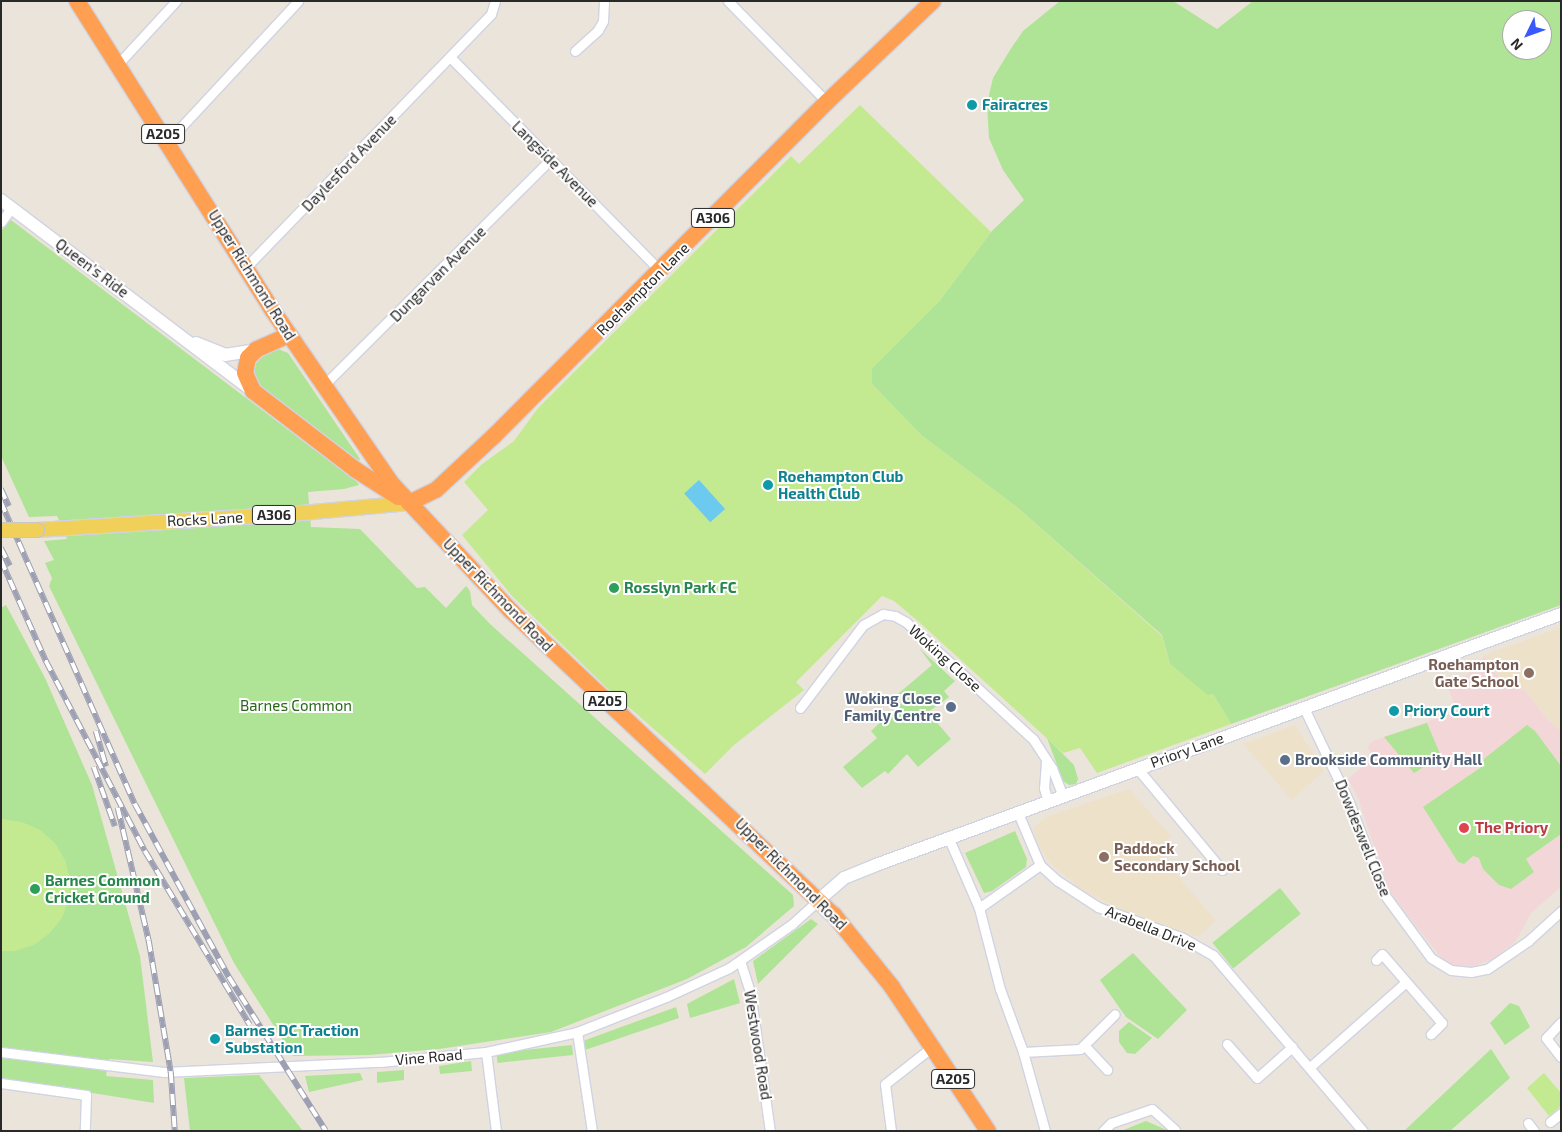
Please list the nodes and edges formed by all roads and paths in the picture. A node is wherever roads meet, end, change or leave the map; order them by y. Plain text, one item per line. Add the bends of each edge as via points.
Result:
1 (77, 1) edge
2 (176, 1) edge
3 (298, 1) edge
4 (495, 1) edge
5 (604, 1) edge
6 (728, 1) edge
7 (933, 1) edge
8 (575, 52) dead end
9 (450, 57) junction
10 (118, 64) junction
11 (827, 102) junction
12 (168, 141) junction
13 (550, 160) junction
14 (6, 204) edge
15 (1, 222) edge
16 (246, 268) junction
17 (660, 272) junction
18 (289, 335) junction
19 (182, 336) junction
20 (256, 350) junction
21 (324, 385) junction
22 (253, 391) junction
23 (409, 503) junction
24 (1, 530) edge
25 (1561, 614) edge
26 (800, 708) dead end
27 (1304, 708) junction
28 (1046, 760) junction
29 (1139, 767) junction
30 (1064, 796) junction
31 (1048, 802) junction
32 (1018, 813) junction
33 (949, 839) junction
34 (1040, 865) junction
35 (1222, 870) dead end
36 (820, 899) junction
37 (979, 908) junction
38 (1561, 911) edge
39 (1376, 960) dead end
40 (740, 961) junction
41 (1406, 982) junction
42 (1115, 1014) dead end
43 (1561, 1022) edge
44 (577, 1032) junction
45 (1431, 1034) dead end
46 (1227, 1044) dead end
47 (1084, 1045) junction
48 (932, 1047) junction
49 (1292, 1047) junction
50 (1, 1052) edge
51 (486, 1052) junction
52 (1023, 1052) junction
53 (1561, 1057) edge
54 (1310, 1067) junction
55 (1107, 1070) dead end
56 (1, 1084) edge
57 (1561, 1113) edge
58 (1550, 1122) dead end
59 (1175, 1130) edge
60 (85, 1131) edge
61 (496, 1131) edge
62 (592, 1131) edge
63 (770, 1131) edge
64 (890, 1131) edge
65 (988, 1131) edge
66 (1045, 1131) edge
67 (1103, 1131) edge
68 (1363, 1131) edge

1 - 10 highway, Upper Richmond Road / A205
2 - 10 street
3 - 12 street
4 - 9 street, Daylesford Avenue via 491,14
5 - 8 street via 603,21 598,30
6 - 11 street
7 - 11 highway, Roehampton Lane / A306
9 - 13 street, Langside Avenue
9 - 16 street, Daylesford Avenue
10 - 12 highway, Upper Richmond Road / A205
11 - 17 highway, Roehampton Lane / A306
12 - 16 highway, Upper Richmond Road / A205
13 - 17 street, Langside Avenue
13 - 21 street, Dungarvan Avenue
14 - 15 street
14 - 19 street, Queen's Ride
16 - 18 highway, Upper Richmond Road / A205
17 - 23 highway, Roehampton Lane / A306 via 443,484
18 - 20 highway, Queen's Ride
18 - 21 highway, Upper Richmond Road / A205
19 - 20 street, Queen's Ride via 220,354 234,356
19 - 22 street, Queen's Ride via 198,352
20 - 22 highway via 245,368
21 - 23 highway, Upper Richmond Road / A205 via 392,484
22 - 23 highway, Queen's Ride / A205 via 382,488
23 - 24 main road, Rocks Lane / A306, bridge via 300,514
23 - 36 highway, Upper Richmond Road / A205 via 511,610
25 - 27 street, Priory Lane
26 - 28 street, Woking Close via 836,665 858,630 870,619 888,614 906,622 1024,730
27 - 29 street, Priory Lane
27 - 38 street, Dowdeswell Close via 1349,802 1384,894 1431,958 1451,970 1471,972 1487,969 1528,941
28 - 30 street, Woking Close
28 - 31 street via 1044,788
29 - 30 street, Priory Lane
29 - 35 street
30 - 31 street, Priory Lane
31 - 32 street, Priory Lane
32 - 33 street, Priory Lane
32 - 34 street
33 - 36 street, Priory Lane via 853,874
33 - 37 street
34 - 37 street
34 - 49 street, Arabella Drive via 1098,907 1183,938 1213,955
36 - 40 street, Vine Road
36 - 48 highway, Upper Richmond Road / A205 via 863,948
37 - 52 street via 1000,989
39 - 41 street via 1382,954
40 - 44 street, Vine Road via 666,997
40 - 63 street, Westwood Road via 750,991
41 - 45 street via 1442,1022
41 - 54 street
42 - 47 street
43 - 53 street via 1546,1038
44 - 51 street, Vine Road
44 - 62 street
46 - 49 street via 1256,1078
47 - 52 street via 1080,1049
47 - 55 street
48 - 64 street via 885,1084
48 - 65 highway, Upper Richmond Road / A205
49 - 54 street, Arabella Drive
50 - 51 street, Vine Road via 164,1072 380,1062
51 - 61 street
52 - 66 street
54 - 68 street, Arabella Drive
56 - 60 street via 86,1095
57 - 58 street
59 - 67 street via 1152,1109 1111,1123

